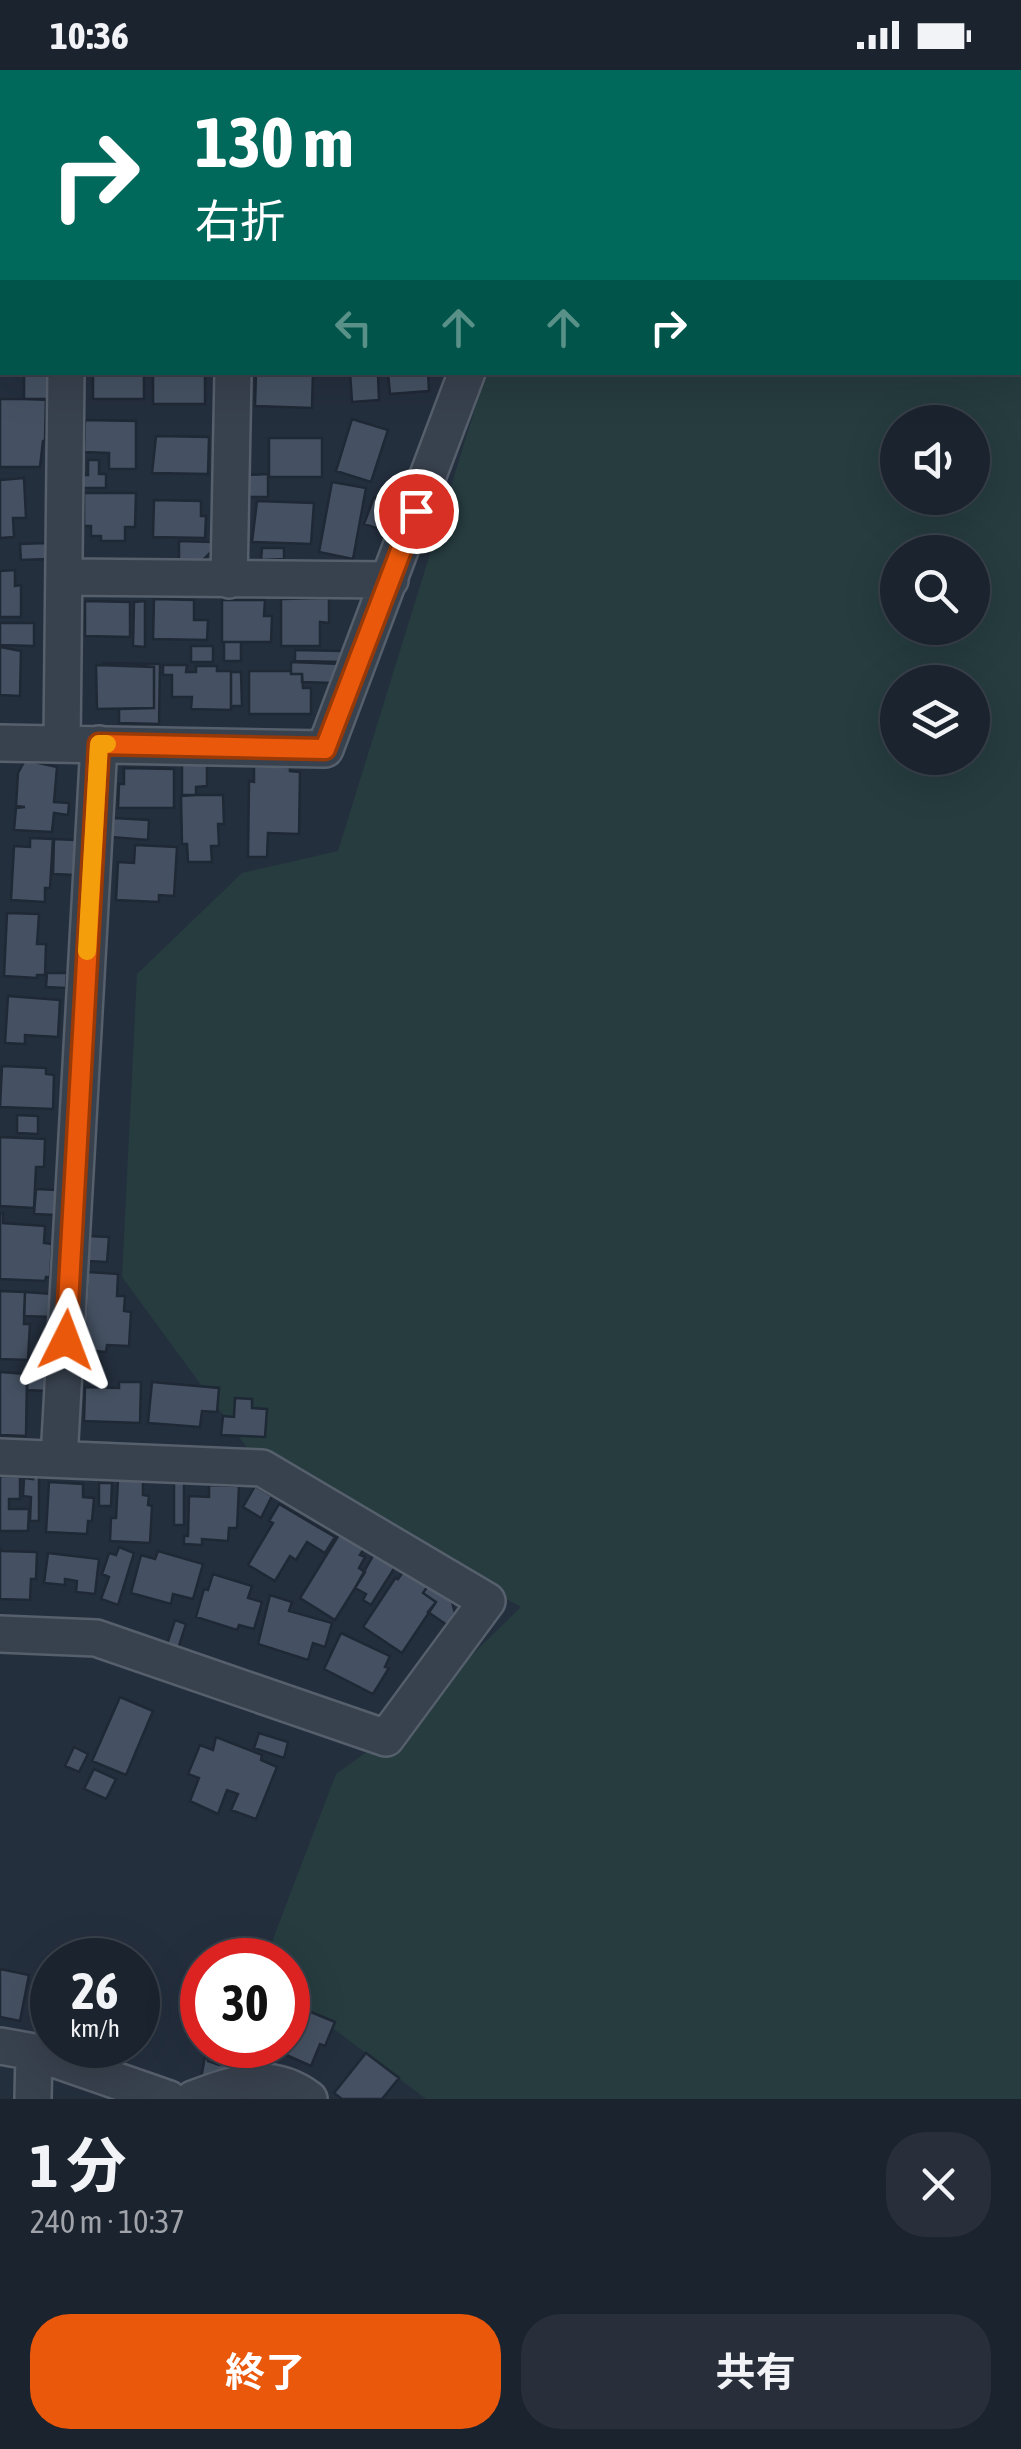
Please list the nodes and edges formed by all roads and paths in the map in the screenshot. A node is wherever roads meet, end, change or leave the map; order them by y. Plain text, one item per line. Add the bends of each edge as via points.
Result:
1 (66, 375) edge
2 (233, 375) edge
3 (466, 375) edge
4 (65, 576) junction
5 (229, 580) junction
6 (390, 580) junction
7 (0, 743) edge
8 (62, 744) junction
9 (99, 744) junction
10 (0, 1457) edge
11 (59, 1459) junction
12 (0, 1634) edge
13 (17, 2049) edge
14 (32, 2099) edge
15 (169, 2099) edge
16 (193, 2099) edge
17 (309, 2099) edge

1 - 4 street
2 - 5 street
3 - 6 street
4 - 5 street
4 - 8 street
5 - 6 street
6 - 9 street via 325,749
7 - 8 street
8 - 9 street
9 - 11 street
10 - 11 street
11 - 12 street via 262,1468 487,1601 386,1738 96,1638
13 - 14 street
13 - 15 street
16 - 17 street via 265,2080

